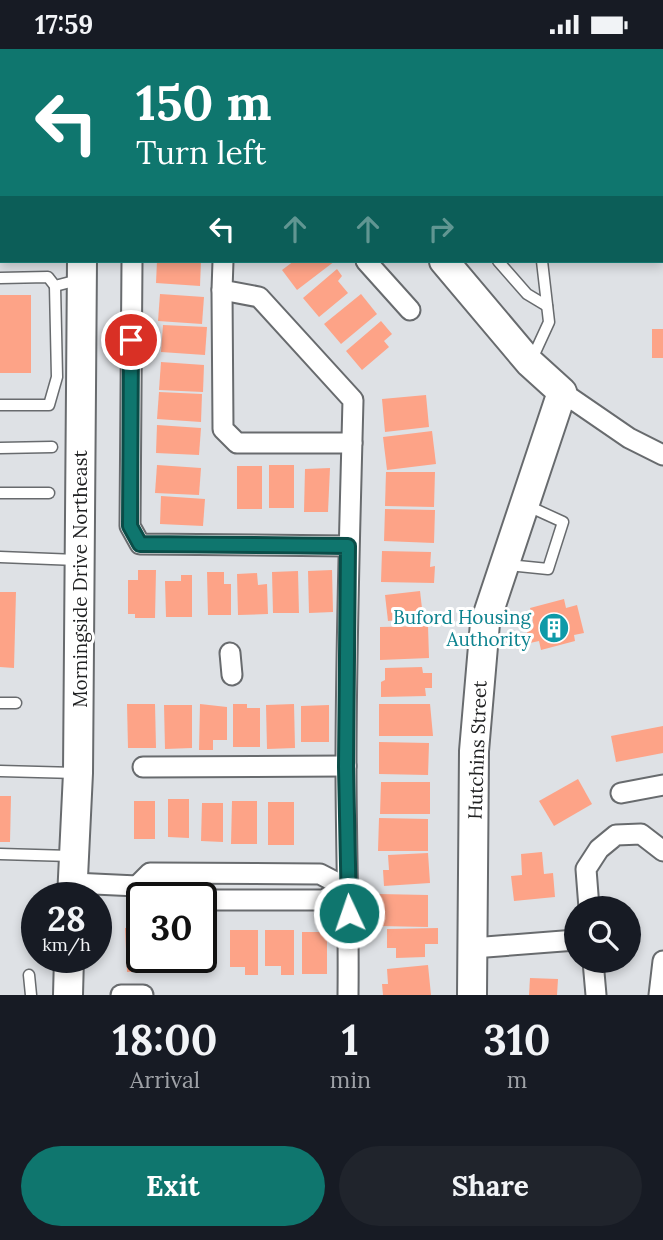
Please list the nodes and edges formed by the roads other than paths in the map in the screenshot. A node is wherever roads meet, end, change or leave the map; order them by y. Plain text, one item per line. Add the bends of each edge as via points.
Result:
1 (132, 263) edge
2 (223, 263) edge
3 (368, 263) edge
4 (446, 263) edge
5 (500, 263) edge
6 (542, 263) edge
7 (73, 275) edge
8 (0, 278) edge
9 (222, 290) junction
10 (547, 306) junction
11 (410, 310) dead end
12 (530, 363) junction
13 (562, 392) junction
14 (0, 405) edge
15 (352, 443) junction
16 (52, 447) dead end
17 (0, 448) edge
18 (663, 455) edge
19 (0, 493) edge
20 (49, 493) dead end
21 (524, 505) junction
22 (348, 546) junction
23 (0, 557) edge
24 (81, 560) junction
25 (504, 564) junction
26 (230, 653) dead end
27 (232, 675) dead end
28 (0, 703) edge
29 (16, 703) dead end
30 (143, 767) dead end
31 (346, 767) junction
32 (0, 771) edge
33 (78, 773) junction
34 (663, 785) edge
35 (621, 793) dead end
36 (659, 840) edge
37 (0, 854) edge
38 (232, 873) junction
39 (74, 879) edge
40 (147, 882) edge
41 (347, 888) junction
42 (126, 889) edge
43 (588, 896) edge
44 (217, 900) edge
45 (235, 900) junction
46 (564, 941) edge
47 (473, 948) junction
48 (663, 961) edge
49 (69, 973) edge
50 (594, 973) edge
51 (29, 975) dead end
52 (31, 995) edge
53 (68, 995) edge
54 (121, 995) edge
55 (143, 995) edge
56 (348, 995) edge
57 (472, 995) edge
58 (596, 995) edge
59 (659, 995) edge

1 - 22 street via 130,526 140,544
2 - 9 street
3 - 11 street
4 - 12 street
5 - 10 lane via 527,295
6 - 10 lane
7 - 8 lane
7 - 14 lane via 49,405
7 - 24 street, Morningside Drive Northeast
9 - 15 street via 259,297 353,400
9 - 15 street via 223,429 237,443
10 - 12 lane via 549,322
12 - 13 street
13 - 18 street via 629,438
13 - 21 street, Hutchins Street
15 - 22 street
16 - 17 lane
19 - 20 lane
21 - 25 street, Hutchins Street
21 - 25 lane via 564,522 548,569
22 - 31 street
23 - 24 lane
24 - 33 street, Morningside Drive Northeast
25 - 47 street, Hutchins Street via 485,623 479,679
26 - 27 street
28 - 29 lane
30 - 31 street
31 - 41 street
32 - 33 lane
33 - 39 street, Morningside Drive Northeast
34 - 35 street
36 - 43 street via 640,834 616,835 586,869
37 - 39 lane
38 - 40 street via 150,873
38 - 41 street via 320,874
38 - 45 street
39 - 42 street
41 - 45 street via 323,900
41 - 56 street
44 - 45 street
46 - 47 street
47 - 57 street, Hutchins Street
48 - 59 street
49 - 53 street
50 - 58 street
51 - 52 lane
54 - 55 street

